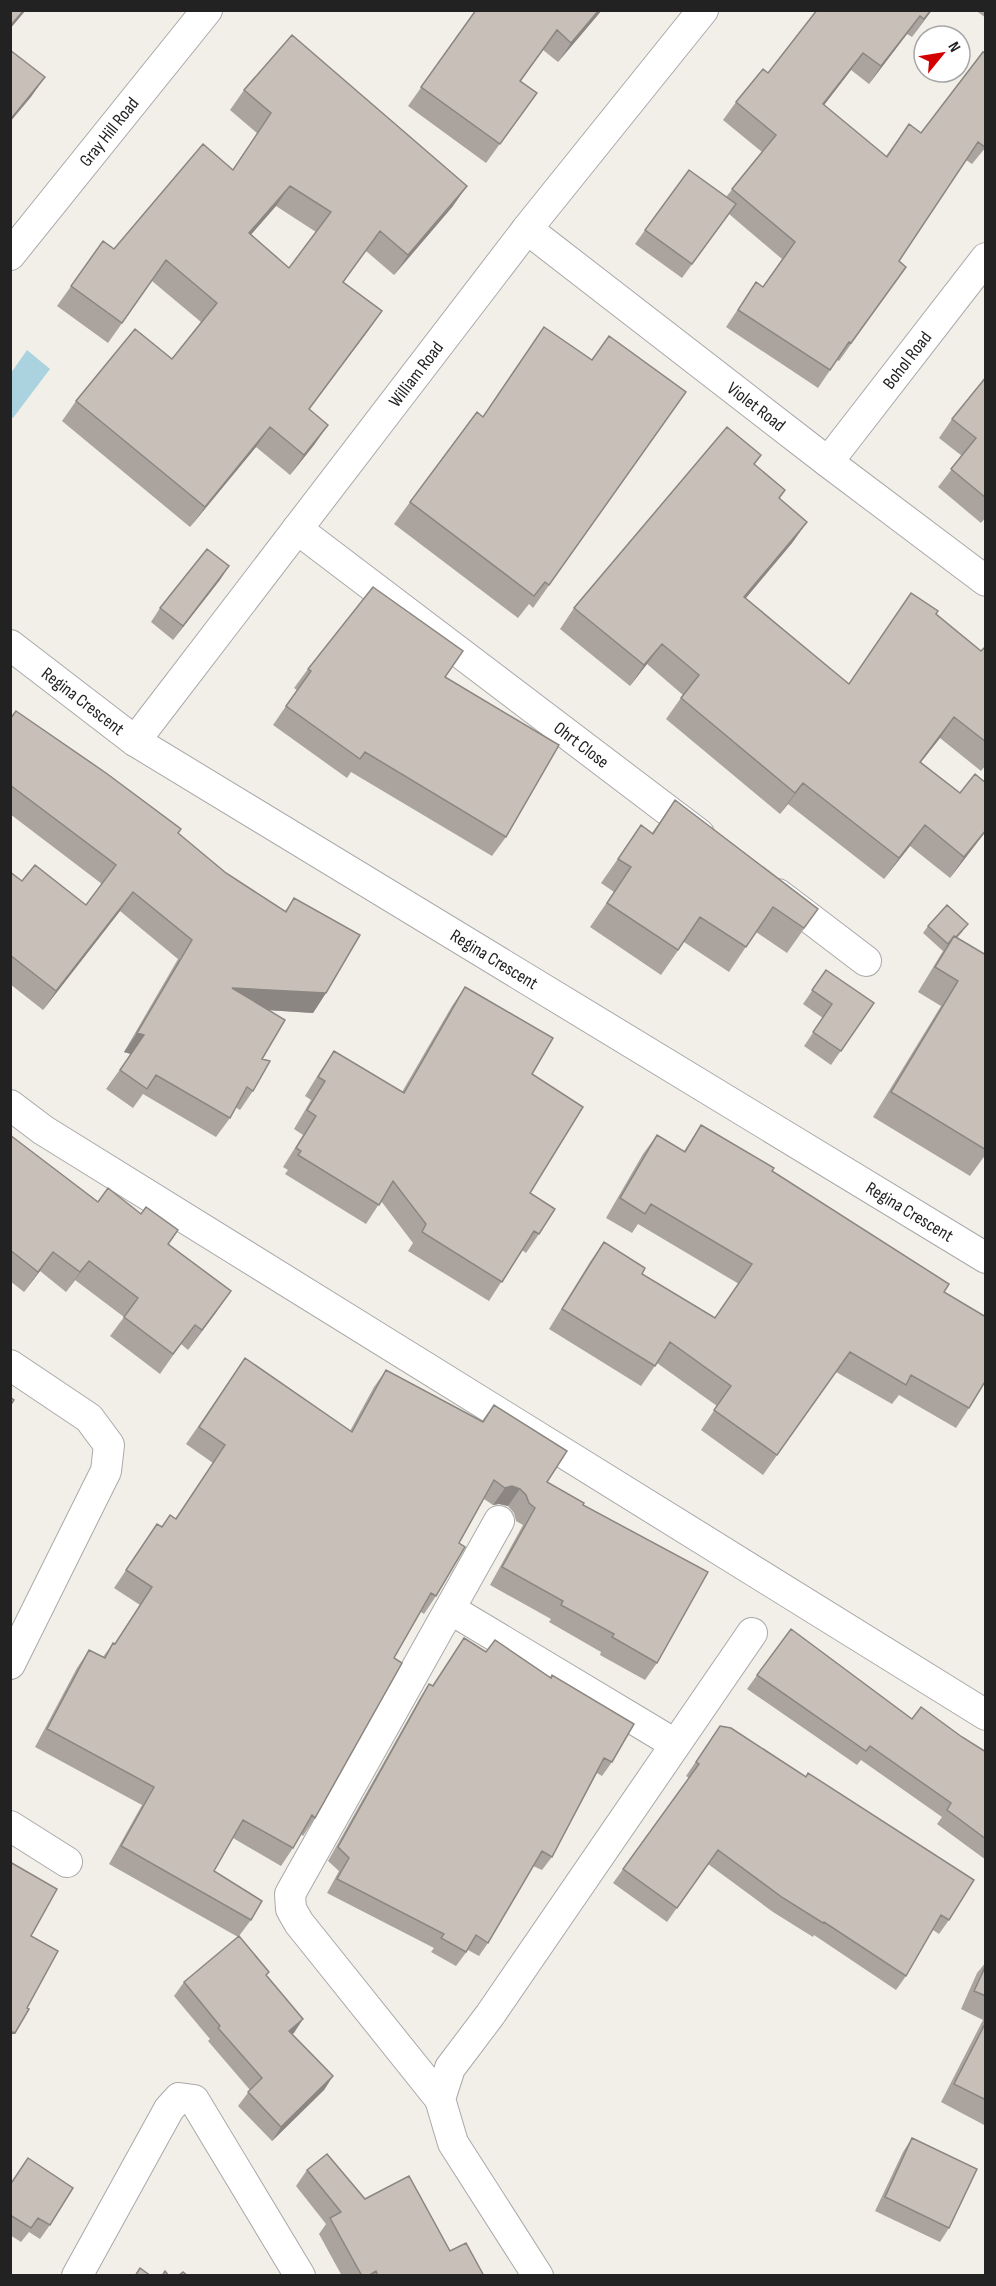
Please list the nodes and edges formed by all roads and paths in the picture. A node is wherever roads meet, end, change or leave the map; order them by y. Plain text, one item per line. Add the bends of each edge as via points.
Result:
1 (207, 10) edge
2 (703, 10) edge
3 (527, 230) junction
4 (10, 255) edge
5 (986, 258) edge
6 (828, 462) junction
7 (297, 529) junction
8 (986, 581) edge
9 (10, 645) edge
10 (135, 741) junction
11 (724, 853) edge
12 (753, 875) edge
13 (866, 961) dead end
14 (10, 1105) edge
15 (986, 1258) edge
16 (10, 1365) edge
17 (499, 1521) dead end
18 (450, 1609) junction
19 (753, 1633) dead end
20 (10, 1664) edge
21 (986, 1715) edge
22 (675, 1744) junction
23 (10, 1826) edge
24 (67, 1862) dead end
25 (440, 2099) junction
26 (77, 2276) edge
27 (300, 2276) edge
28 (538, 2276) edge

1 - 4 street, Gray Hill Road
2 - 3 street, William Road
3 - 6 street, Violet Road
3 - 7 street, William Road
5 - 6 street, Bohol Road
6 - 8 street, Violet Road
7 - 10 street, William Road
7 - 11 street, Ohrt Close
9 - 10 street, Regina Crescent
10 - 15 street, Regina Crescent
12 - 13 street
14 - 21 street via 43,1130
16 - 20 street via 89,1418 109,1444 106,1471
17 - 18 street
18 - 22 street
18 - 25 street via 290,1894 291,1909 299,1923
19 - 22 street
22 - 25 street via 450,2068
23 - 24 street
25 - 28 street via 453,2143
26 - 27 street via 169,2109 179,2098 194,2100

